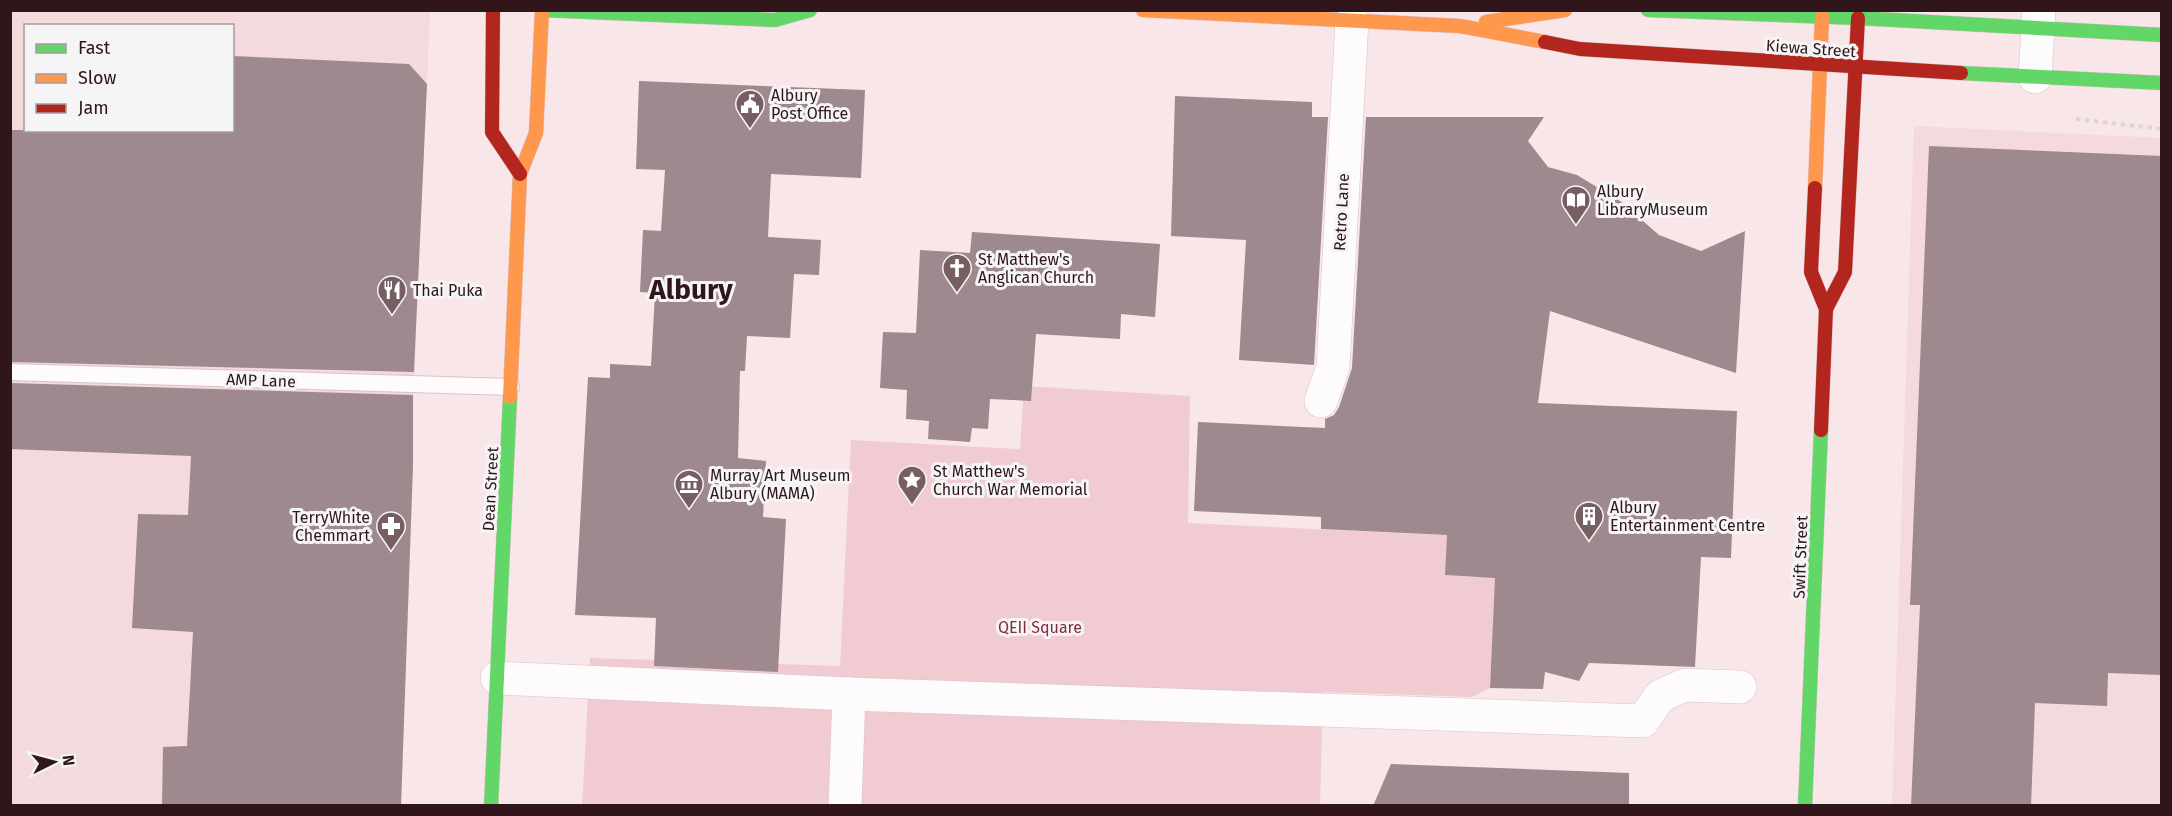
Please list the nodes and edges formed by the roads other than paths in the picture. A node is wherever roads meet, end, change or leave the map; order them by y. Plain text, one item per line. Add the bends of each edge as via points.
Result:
1 (493, 10) edge
2 (542, 10) edge
3 (810, 10) edge
4 (1143, 10) edge
5 (1566, 10) edge
6 (1648, 10) edge
7 (1822, 16) junction
8 (1461, 18) edge
9 (1858, 18) junction
10 (2038, 19) edge
11 (1352, 21) junction
12 (2162, 35) edge
13 (1820, 66) junction
14 (1856, 68) junction
15 (2036, 77) junction
16 (2162, 83) edge
17 (520, 174) junction
18 (1826, 309) junction
19 (10, 372) edge
20 (511, 387) junction
21 (1321, 401) dead end
22 (497, 678) junction
23 (1740, 687) dead end
24 (849, 694) junction
25 (491, 806) edge
26 (845, 806) edge
27 (1805, 806) edge

1 - 17 street via 492,132
2 - 3 street via 775,20
2 - 17 street, Dean Street via 536,133
4 - 11 street, Kiewa Street
5 - 8 street, Kiewa Street
6 - 7 street, Kiewa Street
7 - 9 street, Kiewa Street
7 - 13 street, Swift Street
8 - 11 street, Kiewa Street
8 - 13 street, Kiewa Street via 1580,49
9 - 10 street, Kiewa Street
9 - 14 street, Swift Street
10 - 12 street, Kiewa Street
10 - 15 street
11 - 21 street, Retro Lane via 1333,367
13 - 14 street, Kiewa Street
13 - 18 street, Swift Street via 1811,272
14 - 15 street, Kiewa Street
14 - 18 street, Swift Street via 1845,272
15 - 16 street, Kiewa Street
17 - 20 street, Dean Street
18 - 27 street, Swift Street
19 - 20 lane, AMP Lane
20 - 22 street, Dean Street
22 - 24 street
22 - 25 street, Dean Street
23 - 24 street via 1685,685 1660,696 1643,721
24 - 26 street

